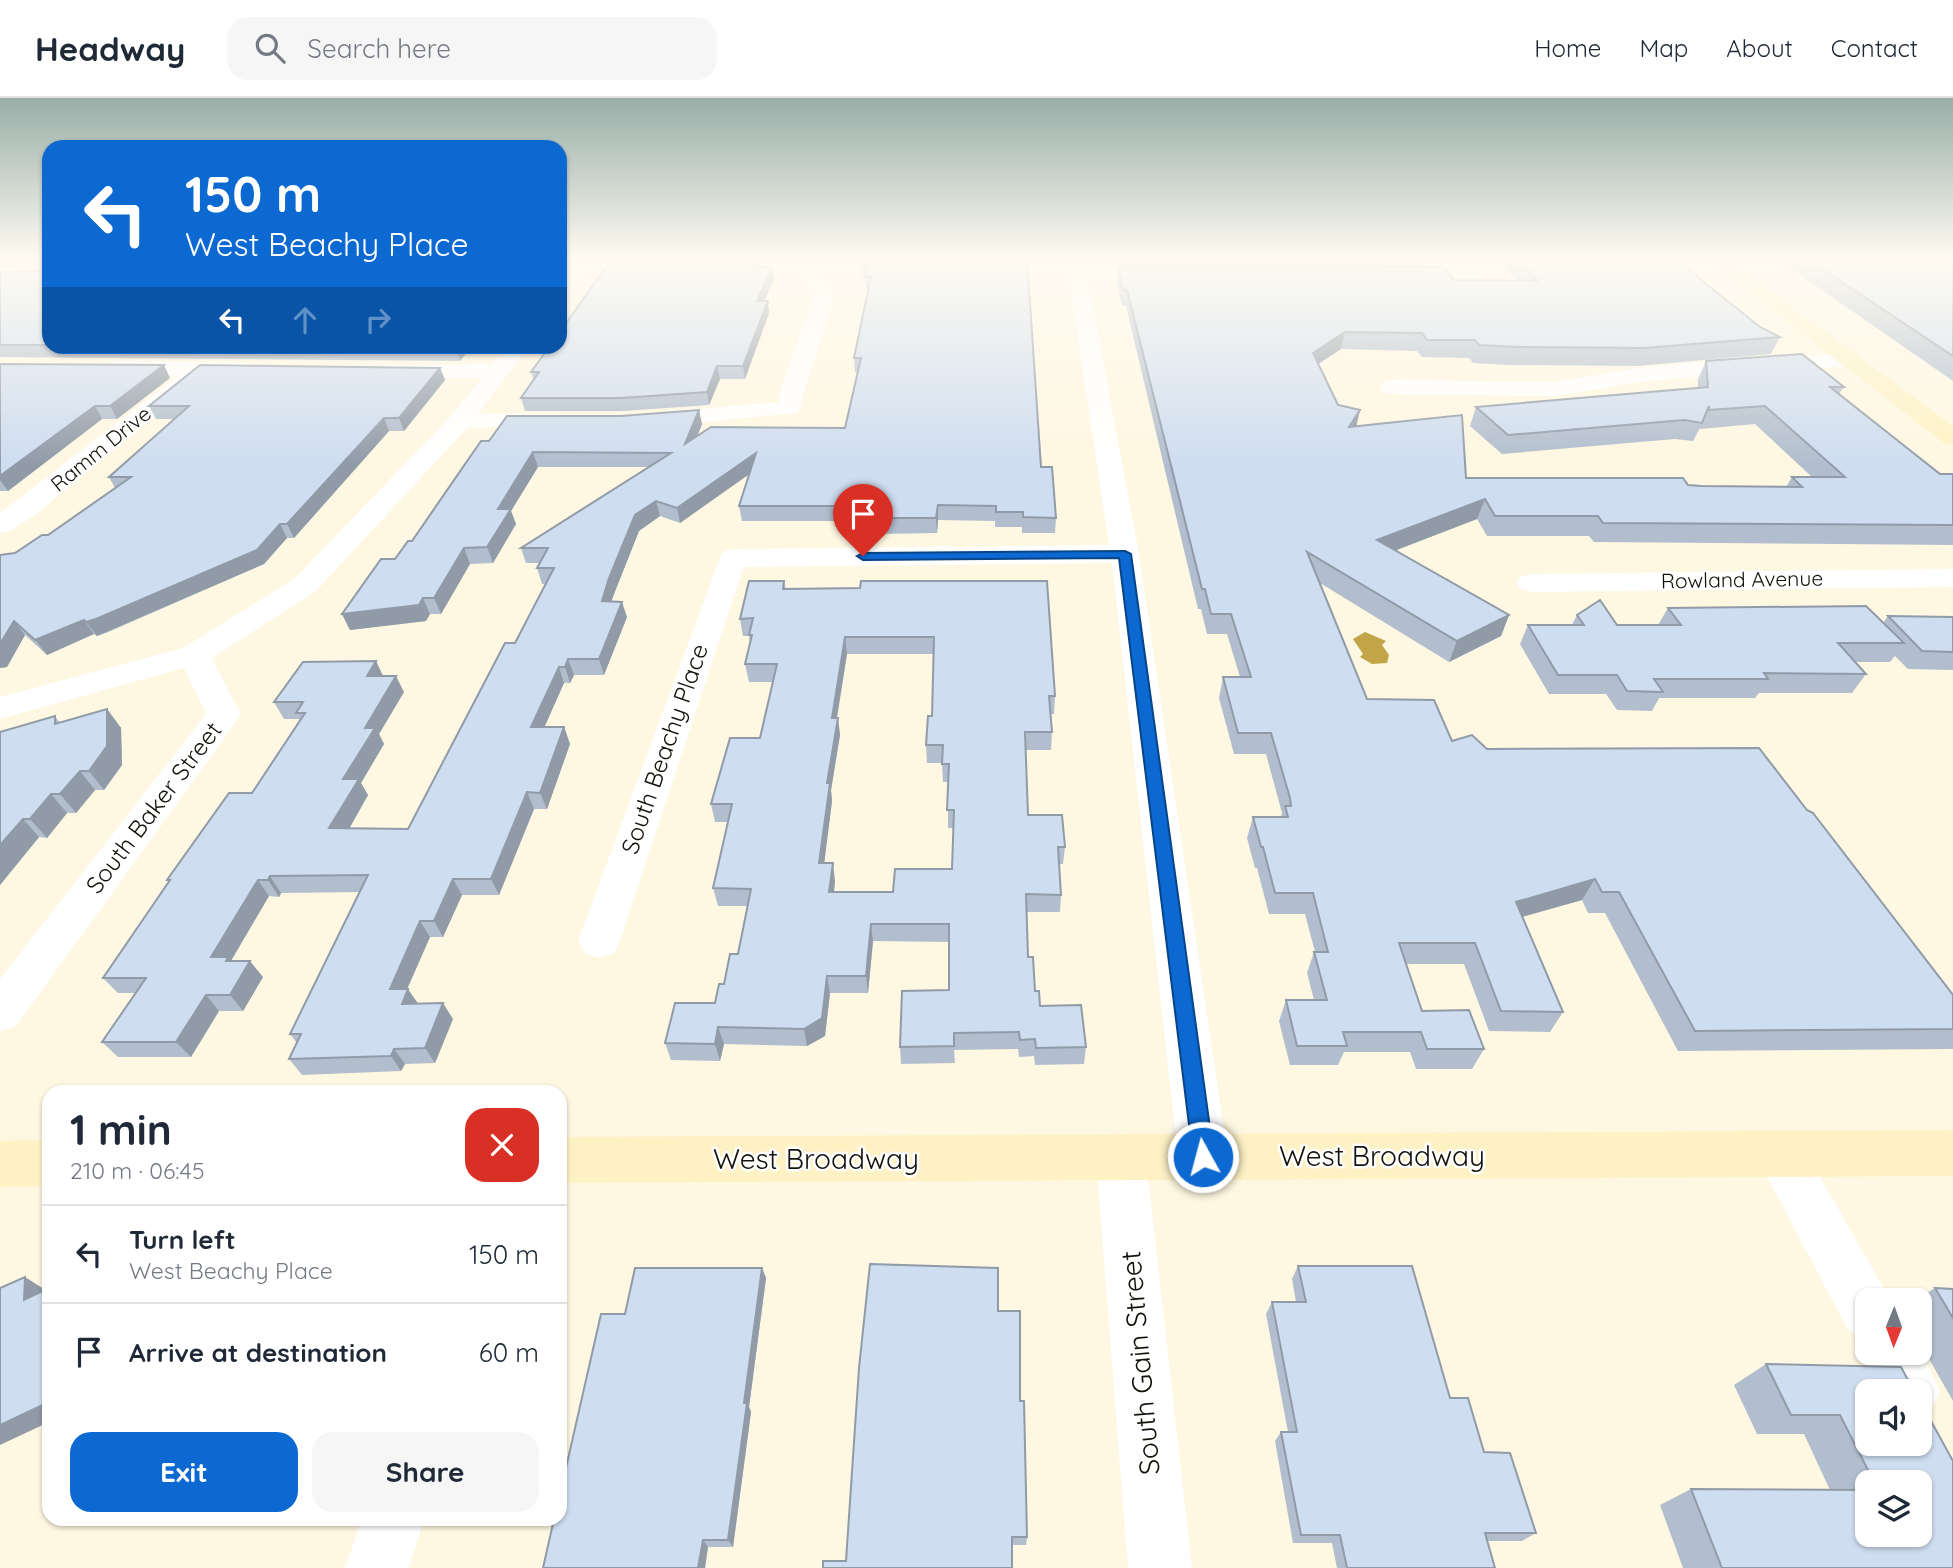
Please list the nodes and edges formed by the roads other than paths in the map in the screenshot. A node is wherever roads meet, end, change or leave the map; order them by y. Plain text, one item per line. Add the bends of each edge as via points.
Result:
1 (814, 327) edge
2 (1086, 327) edge
3 (1805, 327) edge
4 (509, 358) edge
5 (1850, 361) junction
6 (93, 368) edge
7 (200, 369) junction
8 (268, 370) edge
9 (364, 370) edge
10 (1391, 387) dead end
11 (460, 421) junction
12 (583, 421) edge
13 (624, 422) edge
14 (1953, 439) edge
15 (0, 525) edge
16 (1125, 554) junction
17 (1953, 578) edge
18 (1531, 583) dead end
19 (194, 655) junction
20 (0, 708) edge
21 (599, 940) dead end
22 (0, 1013) edge
23 (1953, 1153) edge
24 (1780, 1154) junction
25 (1203, 1157) junction
26 (1121, 1158) junction
27 (567, 1160) edge
28 (0, 1164) edge
29 (42, 1164) edge
30 (1855, 1289) edge
31 (391, 1526) edge
32 (377, 1568) edge
33 (1160, 1568) edge

1 - 13 street via 790,408
2 - 16 street
3 - 5 main road
4 - 9 street
4 - 11 street
5 - 10 street via 1741,365 1555,389
5 - 14 main road
6 - 7 street
7 - 8 street
7 - 15 street, Ramm Drive
11 - 12 street
11 - 19 street via 305,584
16 - 21 street, South Beachy Place via 732,558
16 - 25 street
17 - 18 street, Rowland Avenue
19 - 20 street
19 - 22 street, South Baker Street via 224,715
23 - 24 main road, West Broadway
24 - 25 main road, West Broadway
24 - 30 street
25 - 26 main road, West Broadway
26 - 27 main road, West Broadway
26 - 33 street, South Gain Street
28 - 29 main road
31 - 32 street

